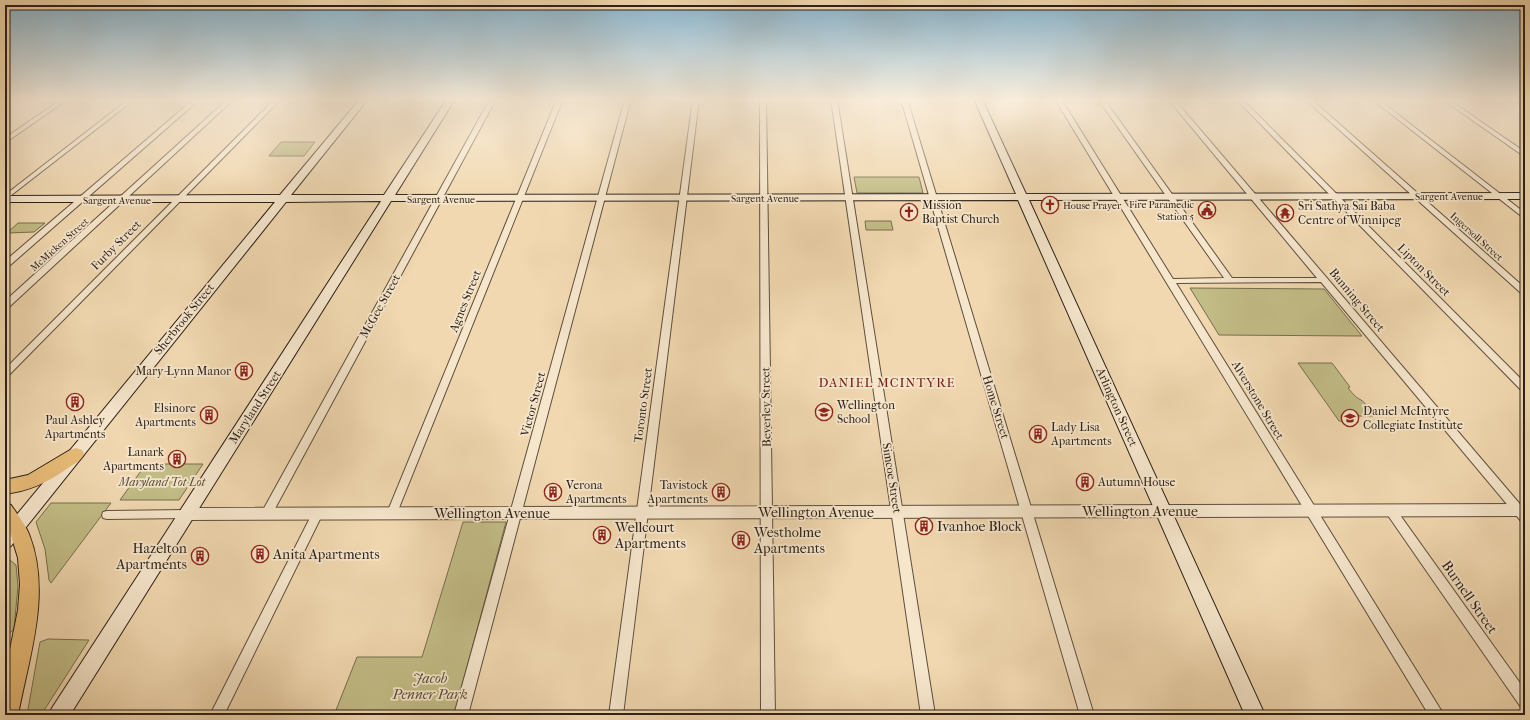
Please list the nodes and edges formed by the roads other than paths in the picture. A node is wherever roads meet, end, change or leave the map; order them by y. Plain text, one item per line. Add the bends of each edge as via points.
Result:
1 (17, 133) edge
2 (89, 133) edge
3 (157, 133) edge
4 (195, 133) edge
5 (245, 133) edge
6 (336, 133) edge
7 (429, 133) edge
8 (474, 133) edge
9 (546, 133) edge
10 (619, 133) edge
11 (692, 133) edge
12 (763, 133) edge
13 (839, 133) edge
14 (914, 133) edge
15 (993, 133) edge
16 (1079, 133) edge
17 (1125, 133) edge
18 (1199, 133) edge
19 (1272, 133) edge
20 (1346, 133) edge
21 (1418, 133) edge
22 (1493, 133) edge
23 (5, 141) edge
24 (1525, 155) edge
25 (1418, 196) junction
26 (1499, 196) junction
27 (1525, 196) edge
28 (1254, 197) junction
29 (1336, 197) junction
30 (438, 198) junction
31 (519, 198) junction
32 (601, 198) junction
33 (684, 198) junction
34 (764, 198) junction
35 (850, 198) junction
36 (934, 198) junction
37 (1023, 198) junction
38 (1120, 198) junction
39 (1171, 198) junction
40 (5, 199) edge
41 (80, 199) junction
42 (281, 199) junction
43 (387, 199) junction
44 (123, 200) junction
45 (179, 200) junction
46 (1525, 217) edge
47 (5, 265) edge
48 (1229, 280) junction
49 (1324, 280) junction
50 (1170, 281) junction
51 (1525, 292) edge
52 (5, 306) edge
53 (5, 374) edge
54 (1525, 390) edge
55 (76, 454) junction
56 (5, 487) edge
57 (5, 510) edge
58 (1027, 511) junction
59 (1164, 511) junction
60 (1391, 511) junction
61 (642, 512) junction
62 (897, 512) junction
63 (1312, 512) junction
64 (267, 513) junction
65 (318, 513) junction
66 (392, 513) junction
67 (517, 513) junction
68 (767, 513) junction
69 (1523, 513) edge
70 (186, 514) junction
71 (107, 515) dead end
72 (10, 534) edge
73 (1525, 701) edge
74 (7, 715) edge
75 (59, 715) edge
76 (217, 715) edge
77 (461, 715) edge
78 (616, 715) edge
79 (768, 715) edge
80 (928, 715) edge
81 (1087, 715) edge
82 (1255, 715) edge
83 (1437, 715) edge

1 - 23 street
2 - 40 street
3 - 41 street
4 - 44 street, McMicken Street
5 - 45 street, Furby Street
6 - 42 main road, Sherbrook Street
7 - 43 main road, Maryland Street
8 - 30 street, McGee Street
9 - 31 street, Agnes Street
10 - 32 street, Victor Street
11 - 33 street, Toronto Street
12 - 34 street, Beverley Street
13 - 35 street, Simcoe Street
14 - 36 street, Home Street
15 - 37 main road, Arlington Street
16 - 38 street, Alverstone Street
17 - 39 street
18 - 28 street, Banning Street
19 - 29 street, Lipton Street
20 - 25 street, Ingersoll Street
21 - 26 street
22 - 24 street
25 - 26 main road, Sargent Avenue
25 - 29 main road, Sargent Avenue
25 - 51 street, Ingersoll Street
26 - 27 main road, Sargent Avenue
26 - 46 street
28 - 29 main road, Sargent Avenue
28 - 39 main road, Sargent Avenue
28 - 49 street, Banning Street
29 - 54 street, Lipton Street
30 - 31 main road, Sargent Avenue
30 - 43 main road, Sargent Avenue
30 - 64 street, McGee Street
31 - 32 main road, Sargent Avenue
31 - 66 street, Agnes Street
32 - 33 main road, Sargent Avenue
32 - 67 street, Victor Street
33 - 34 main road, Sargent Avenue
33 - 61 street, Toronto Street
34 - 35 main road, Sargent Avenue
34 - 68 street, Beverley Street
35 - 36 main road, Sargent Avenue
35 - 62 street, Simcoe Street
36 - 37 main road, Sargent Avenue
36 - 58 street, Home Street
37 - 38 main road, Sargent Avenue
37 - 59 main road, Arlington Street
38 - 39 main road, Sargent Avenue
38 - 50 street, Alverstone Street
39 - 48 street
40 - 41 main road, Sargent Avenue
41 - 44 main road, Sargent Avenue
41 - 47 street
42 - 43 main road, Sargent Avenue
42 - 45 main road, Sargent Avenue
42 - 55 main road, Sherbrook Street
43 - 70 main road, Maryland Street
44 - 45 main road, Sargent Avenue
44 - 52 street, McMicken Street
45 - 53 street, Furby Street
48 - 49 street
48 - 50 street
49 - 69 street, Banning Street
50 - 63 street, Alverstone Street
55 - 56 main road via 34,480 23,485
55 - 72 main road, Sherbrook Street
57 - 72 main road
58 - 59 street, Wellington Avenue
58 - 62 street, Wellington Avenue
58 - 81 street, Home Street
59 - 63 street, Wellington Avenue
59 - 82 main road, Arlington Street
60 - 63 street, Wellington Avenue
60 - 69 street, Wellington Avenue
60 - 73 street, Burnell Street
61 - 67 street, Wellington Avenue
61 - 68 street, Wellington Avenue
61 - 78 street, Toronto Street
62 - 68 street, Wellington Avenue
62 - 80 street, Simcoe Street
63 - 83 street, Alverstone Street
64 - 65 street, Wellington Avenue
64 - 70 street, Wellington Avenue
65 - 66 street, Wellington Avenue
65 - 76 street
66 - 67 street, Wellington Avenue
67 - 77 street, Victor Street
68 - 79 street, Beverley Street
70 - 71 street, Wellington Avenue
70 - 75 main road, Maryland Street
72 - 74 main road via 24,544 30,590

